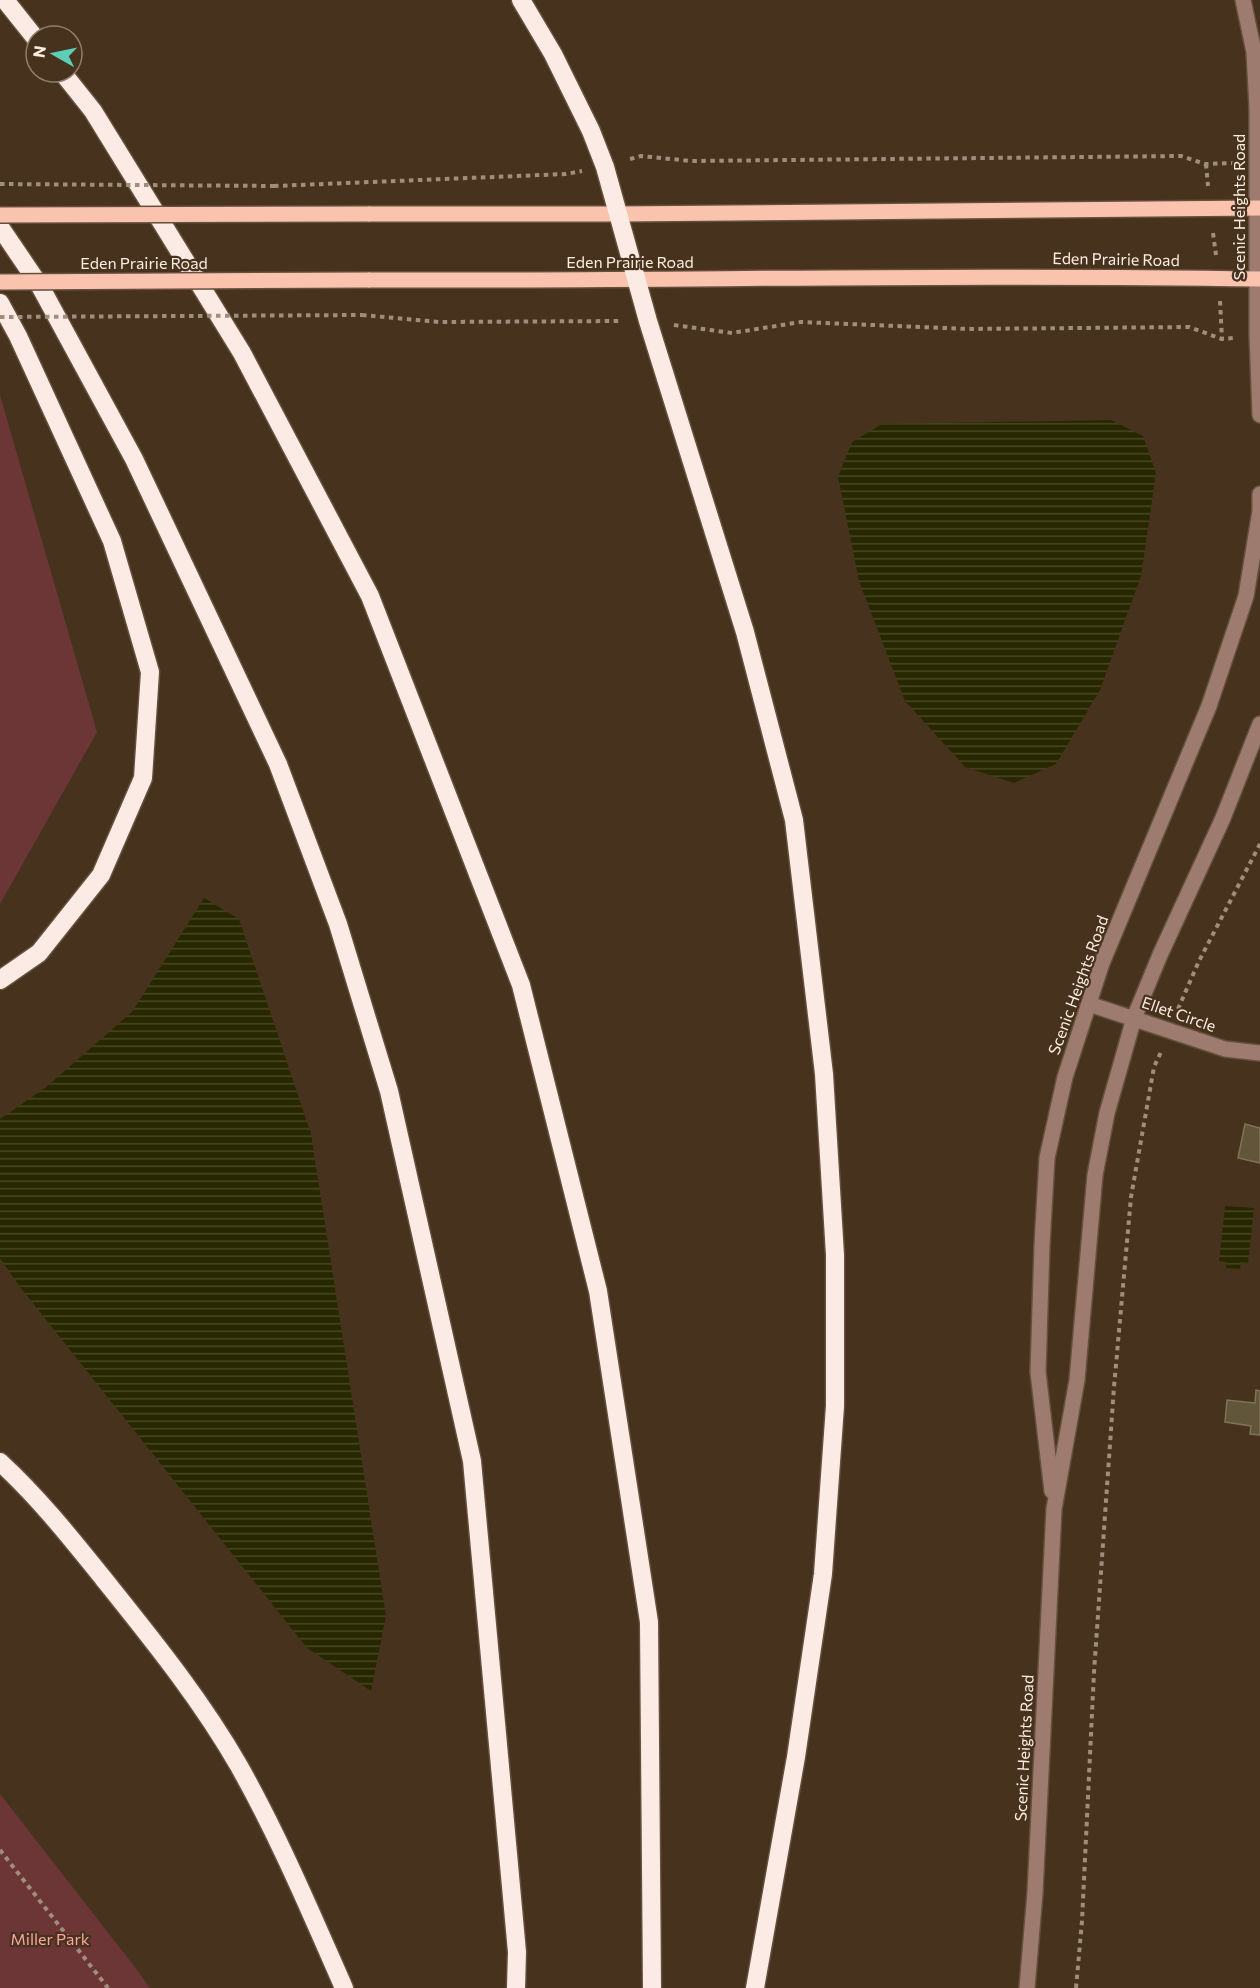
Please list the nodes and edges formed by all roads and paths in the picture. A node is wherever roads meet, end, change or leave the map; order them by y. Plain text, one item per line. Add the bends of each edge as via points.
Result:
1 (5, 0) edge
2 (521, 0) edge
3 (1243, 0) edge
4 (24, 24) edge
5 (72, 84) edge
6 (641, 156) dead end
7 (1257, 162) junction
8 (1206, 164) junction
9 (566, 174) dead end
10 (0, 184) edge
11 (1258, 208) edge
12 (1210, 209) junction
13 (617, 214) junction
14 (0, 215) edge
15 (0, 227) edge
16 (1219, 279) junction
17 (1258, 279) edge
18 (636, 280) junction
19 (0, 282) edge
20 (0, 303) edge
21 (0, 317) edge
22 (648, 321) junction
23 (1257, 335) junction
24 (1222, 339) junction
25 (1260, 415) edge
26 (1260, 494) edge
27 (1260, 724) edge
28 (1260, 844) edge
29 (0, 980) edge
30 (1089, 1004) junction
31 (1134, 1018) junction
32 (1170, 1030) junction
33 (1260, 1053) edge
34 (0, 1462) edge
35 (1054, 1509) junction
36 (0, 1850) edge
37 (108, 1988) edge
38 (344, 1988) edge
39 (516, 1988) edge
40 (652, 1988) edge
41 (755, 1988) edge
42 (1028, 1988) edge
43 (1076, 1988) edge

1 - 4 highway
2 - 13 highway via 591,131
3 - 7 street, Scenic Heights Road via 1254,52
5 - 40 highway via 93,111 242,353 370,596 521,985 598,1291 649,1622
6 - 8 path via 691,162 1181,156
7 - 8 path
7 - 11 street, Scenic Heights Road
8 - 12 path
9 - 10 path, bridge via 274,186
11 - 12 main road
11 - 17 street, Scenic Heights Road
12 - 13 main road
12 - 16 path
13 - 14 main road, bridge
13 - 18 highway
15 - 39 highway via 40,286 134,459 278,764 338,924 389,1091 472,1461 517,1952
16 - 17 main road, Eden Prairie Road
16 - 18 main road, Eden Prairie Road via 984,276
16 - 24 path
17 - 23 street, Scenic Heights Road
18 - 19 main road, Eden Prairie Road, bridge
18 - 22 highway
20 - 29 highway via 112,541 150,672 143,778 101,875 39,953
21 - 22 path, bridge via 362,315 439,322
22 - 24 path via 732,333 801,322 968,329 1189,327
22 - 41 highway via 745,632 794,820 824,1074 835,1255 835,1406 823,1574 796,1757
23 - 24 path
23 - 25 street, Scenic Heights Road
26 - 30 street, Scenic Heights Road via 1246,596 1209,706 1102,963
27 - 31 street, Scenic Heights Road via 1223,818
28 - 32 path via 1199,961
30 - 31 street, Ellet Circle
30 - 35 street, Scenic Heights Road via 1065,1077 1047,1158 1038,1372
31 - 32 street, Ellet Circle
31 - 35 street, Scenic Heights Road via 1107,1113 1095,1175 1077,1380
32 - 33 street, Ellet Circle via 1225,1049
32 - 43 path via 1154,1067 1131,1197 1094,1672
34 - 38 highway via 26,1486 170,1660 238,1765 293,1871
35 - 42 street, Scenic Heights Road
36 - 37 path

